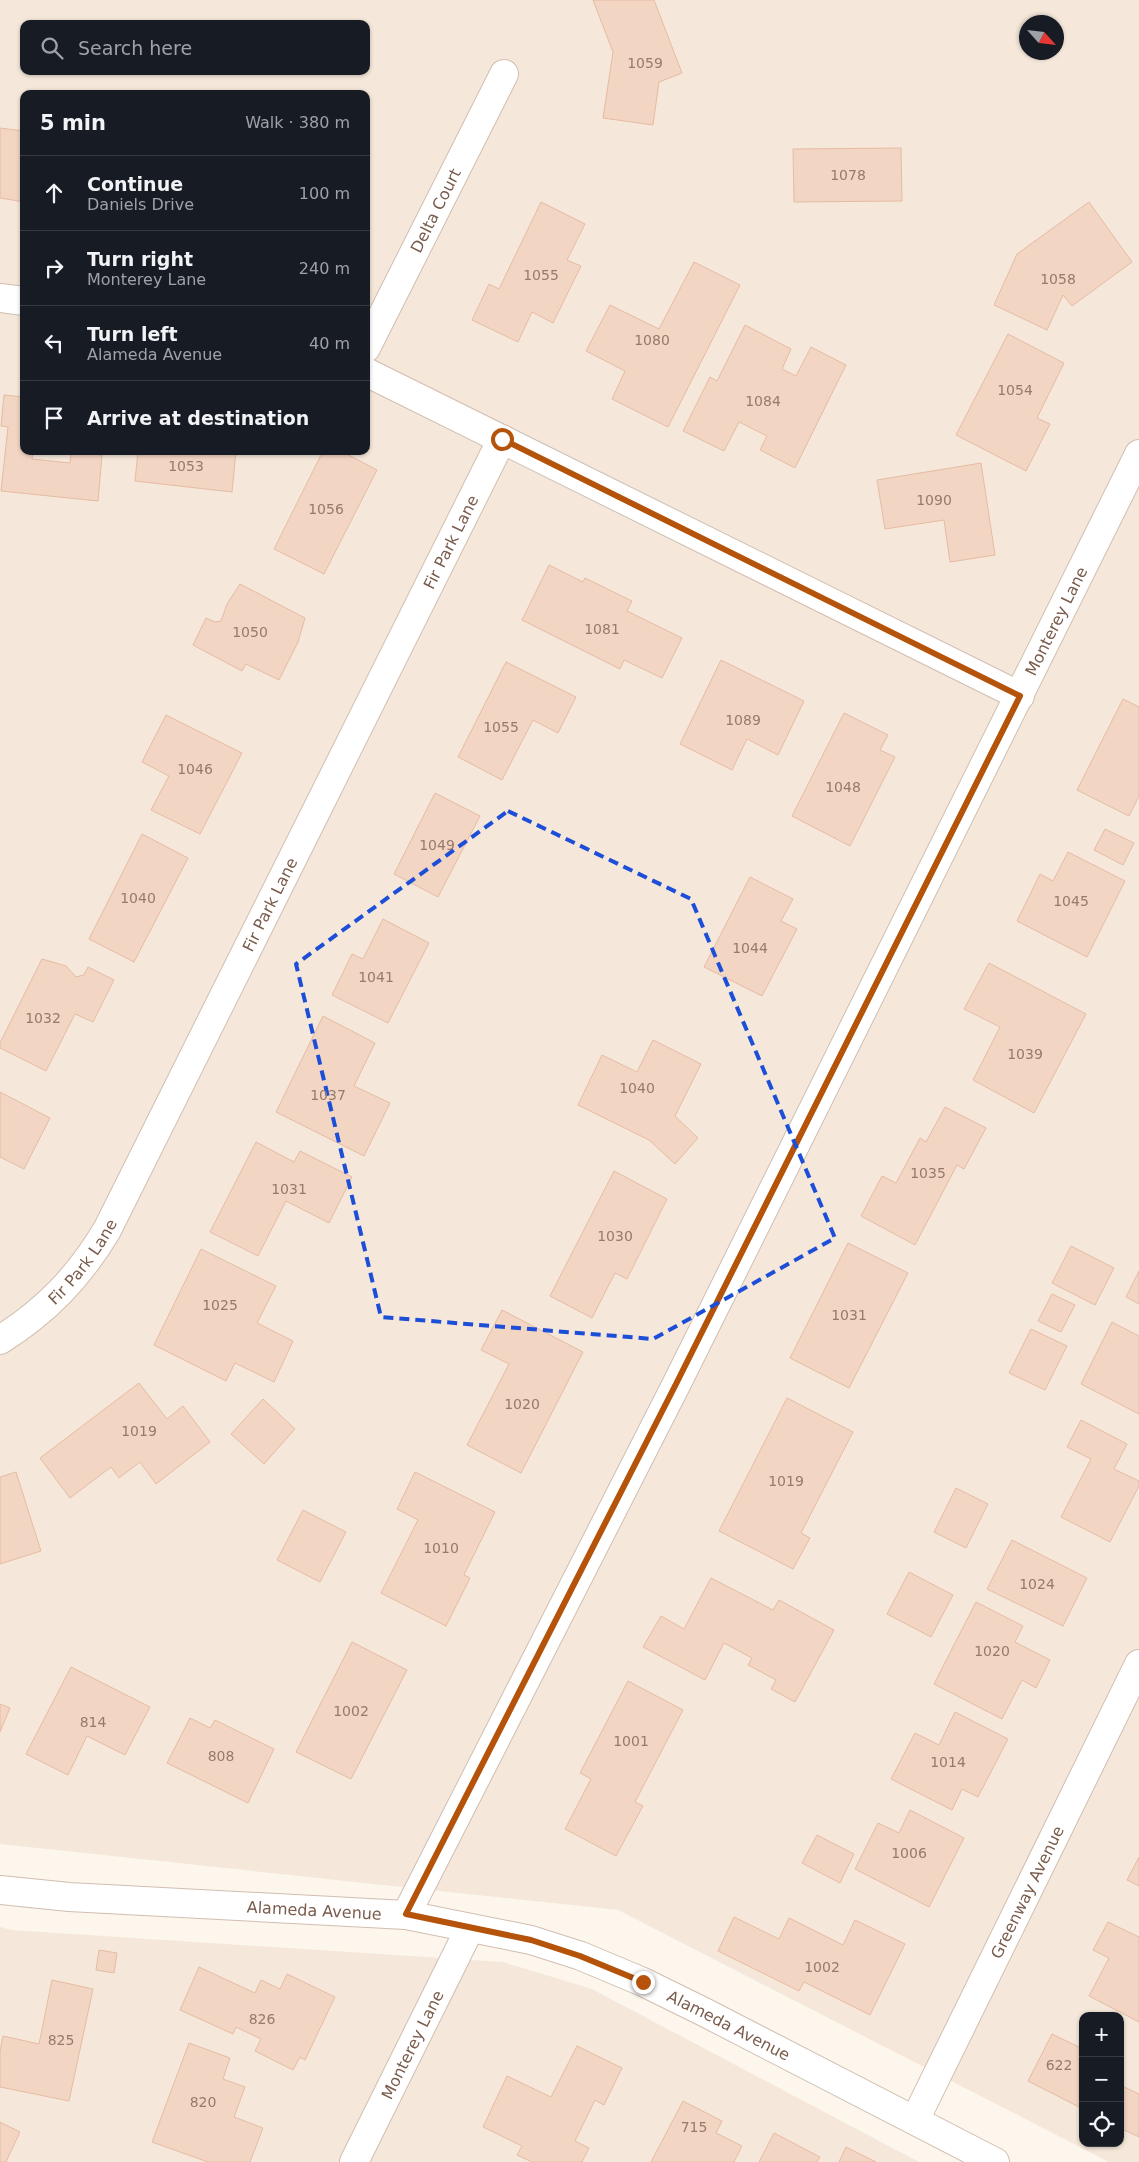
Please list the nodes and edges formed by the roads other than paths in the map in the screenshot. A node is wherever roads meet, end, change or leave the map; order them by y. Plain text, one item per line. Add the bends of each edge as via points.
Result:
1 (504, 74) dead end
2 (0, 298) edge
3 (20, 300) edge
4 (370, 340) edge
5 (370, 374) edge
6 (502, 439) junction
7 (1139, 454) edge
8 (1020, 696) junction
9 (0, 1340) edge
10 (1139, 1664) edge
11 (0, 1890) edge
12 (406, 1914) junction
13 (470, 1928) junction
14 (915, 2120) junction
15 (354, 2162) edge
16 (995, 2162) edge

1 - 4 street, Delta Court
2 - 3 street
5 - 6 street
6 - 8 street
6 - 9 street, Fir Park Lane via 107,1230 64,1291 26,1324
7 - 8 street, Monterey Lane
8 - 12 street, Monterey Lane via 676,1384
10 - 14 street, Greenway Avenue
11 - 12 street, Alameda Avenue via 69,1897
12 - 13 street, Alameda Avenue
13 - 14 street, Alameda Avenue via 531,1940 643,1982
13 - 15 street, Monterey Lane
14 - 16 street, Alameda Avenue

